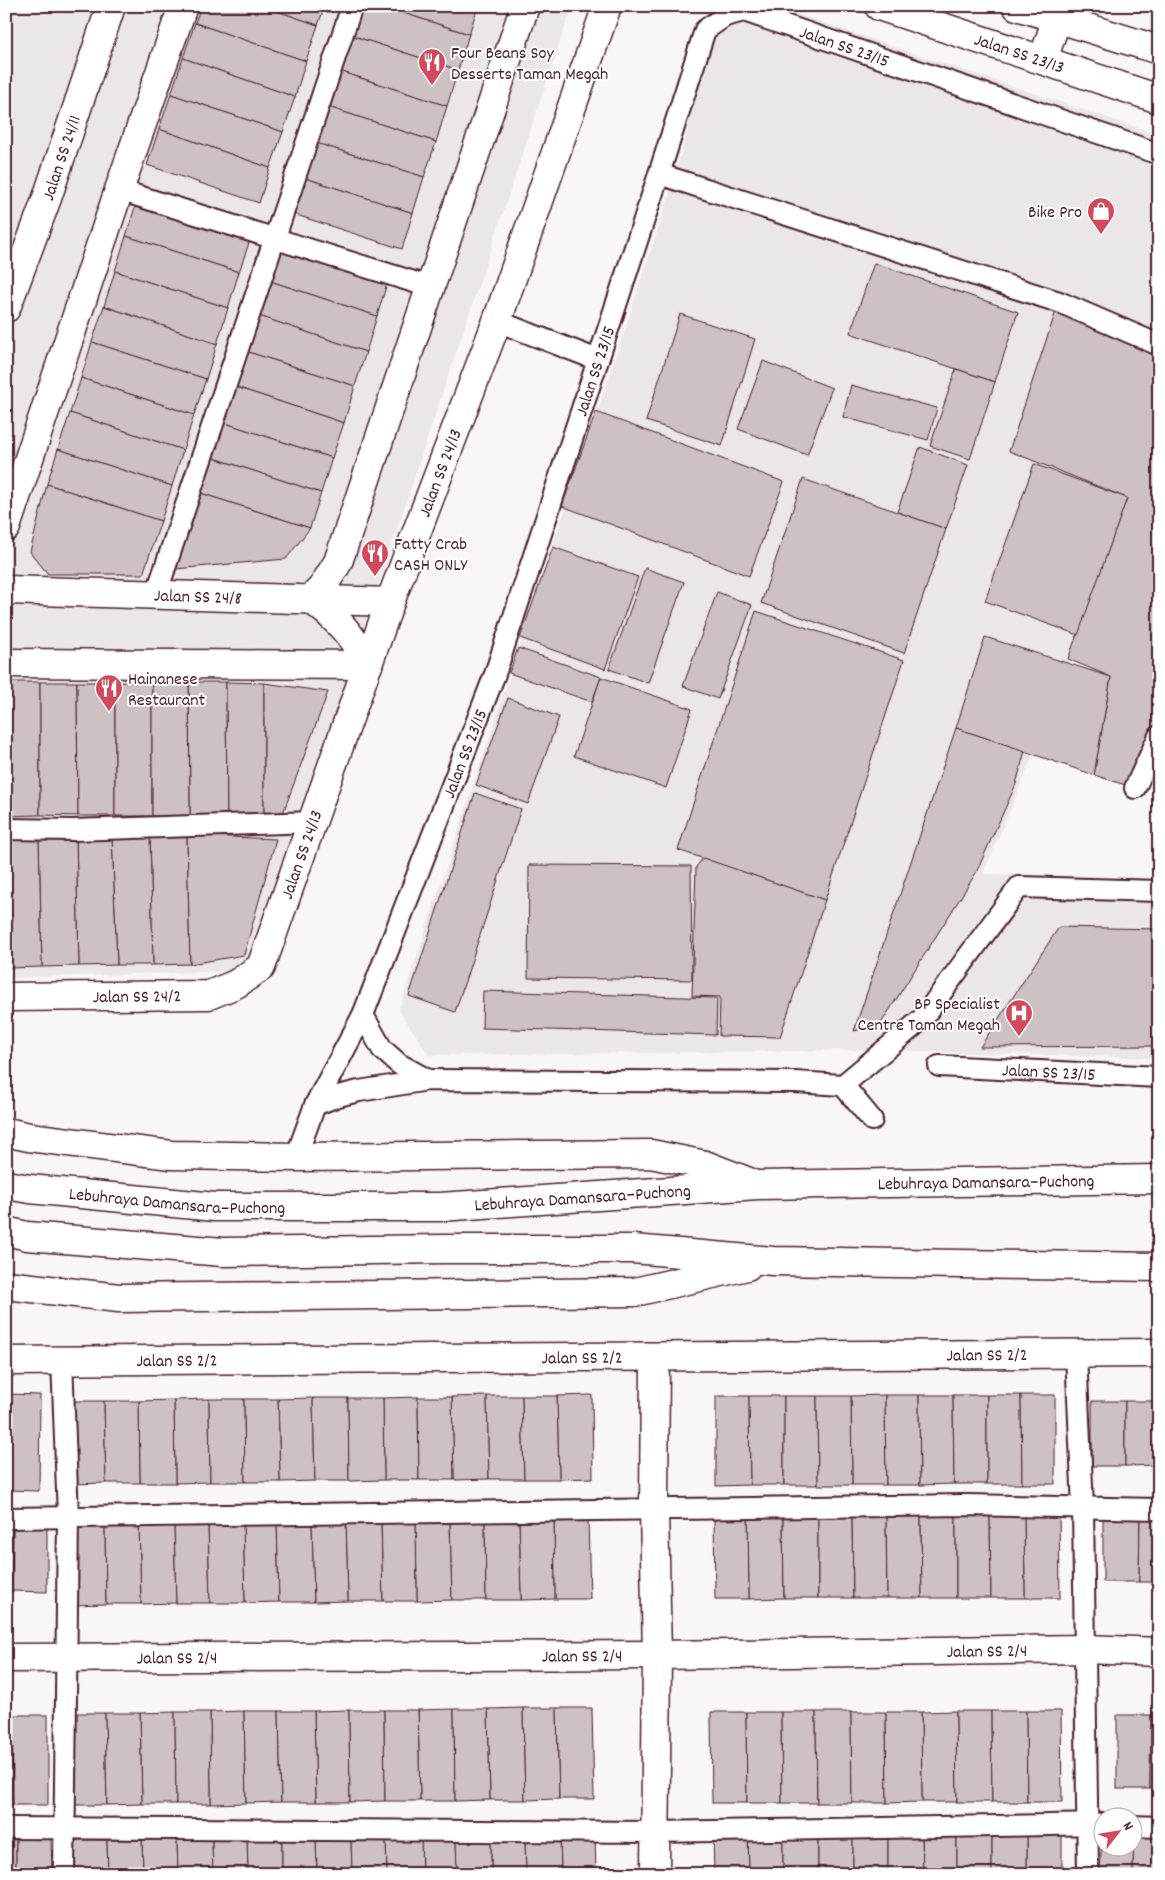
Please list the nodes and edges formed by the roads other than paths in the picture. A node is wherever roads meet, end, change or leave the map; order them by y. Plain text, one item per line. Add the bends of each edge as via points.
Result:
1 (111, 6) edge
2 (183, 6) edge
3 (352, 6) edge
4 (525, 6) edge
5 (607, 6) edge
6 (879, 6) edge
7 (1017, 6) edge
8 (1058, 12) edge
9 (1159, 50) edge
10 (1043, 60) junction
11 (1159, 99) edge
12 (1159, 154) edge
13 (659, 174) junction
14 (119, 190) junction
15 (274, 239) junction
16 (430, 287) junction
17 (6, 308) edge
18 (497, 321) junction
19 (1159, 345) edge
20 (598, 360) junction
21 (6, 528) edge
22 (6, 590) edge
23 (156, 595) junction
24 (312, 599) junction
25 (390, 602) junction
26 (6, 663) edge
27 (368, 665) junction
28 (1159, 736) edge
29 (1136, 788) dead end
30 (313, 822) junction
31 (6, 829) edge
32 (1159, 892) edge
33 (261, 967) joint
34 (6, 997) edge
35 (363, 1015) junction
36 (939, 1066) dead end
37 (1159, 1077) edge
38 (428, 1080) junction
39 (843, 1085) junction
40 (315, 1105) junction
41 (872, 1120) dead end
42 (6, 1132) edge
43 (296, 1157) junction
44 (1159, 1179) edge
45 (6, 1185) edge
46 (757, 1185) junction
47 (6, 1231) edge
48 (773, 1261) junction
49 (1159, 1267) edge
50 (6, 1285) edge
51 (1076, 1354) junction
52 (1159, 1354) edge
53 (655, 1357) junction
54 (62, 1360) junction
55 (6, 1361) edge
56 (1083, 1508) junction
57 (654, 1509) junction
58 (1159, 1510) edge
59 (68, 1517) junction
60 (6, 1518) edge
61 (1086, 1649) junction
62 (1159, 1652) edge
63 (657, 1655) junction
64 (6, 1658) edge
65 (66, 1658) junction
66 (1094, 1808) edge
67 (1092, 1824) edge
68 (1142, 1826) edge
69 (1159, 1827) edge
70 (6, 1828) edge
71 (64, 1828) junction
72 (655, 1832) junction
73 (1092, 1845) edge
74 (64, 1874) edge
75 (654, 1874) edge
76 (1088, 1874) edge

1 - 17 main road, Jalan SS 24/11 via 47,198
2 - 14 main road
3 - 15 lane
4 - 16 main road
5 - 18 main road, Jalan SS 24/13
6 - 10 main road, Jalan SS 23/13
7 - 8 main road
8 - 9 main road
8 - 10 main road
10 - 11 main road, Jalan SS 23/13
12 - 13 lane, Jalan SS 23/15 via 744,11 725,16 705,30
13 - 19 lane via 1059,302
13 - 20 lane, Jalan SS 23/15
14 - 15 lane
14 - 21 main road
15 - 16 lane
15 - 23 lane
16 - 24 main road via 338,562
18 - 20 lane
18 - 25 main road, Jalan SS 24/13
20 - 35 lane, Jalan SS 23/15 via 495,674
22 - 23 main road, Jalan SS 24/8
23 - 24 main road, Jalan SS 24/8
24 - 25 main road, Jalan SS 24/8
24 - 27 main road via 347,631
25 - 27 main road, Jalan SS 24/13
26 - 27 main road
27 - 30 main road, Jalan SS 24/13
28 - 29 lane
30 - 31 lane via 73,830
30 - 33 main road, Jalan SS 24/13
32 - 39 lane via 1019,887 922,1019
33 - 34 main road, Jalan SS 24/2 via 236,984 209,995
35 - 38 lane via 382,1049 399,1064
35 - 40 lane, Jalan SS 23/15
36 - 37 lane, Jalan SS 23/15
38 - 39 lane
38 - 40 lane via 359,1091
39 - 41 lane
40 - 43 lane, Jalan SS 23/15
42 - 43 main road via 171,1155
43 - 46 main road via 651,1154 705,1165
44 - 46 main road, Lebuhraya Damansara–Puchong
45 - 46 main road, Lebuhraya Damansara–Puchong via 215,1207 440,1207
47 - 48 main road via 28,1236 223,1252 633,1249
48 - 49 main road
48 - 50 main road via 635,1292 119,1298
51 - 52 main road, Jalan SS 2/2
51 - 53 main road, Jalan SS 2/2
51 - 56 lane
53 - 54 main road, Jalan SS 2/2
53 - 57 main road
54 - 55 main road, Jalan SS 2/2
54 - 59 lane
56 - 57 lane via 967,1505
56 - 58 lane
56 - 61 lane
57 - 59 lane
57 - 63 main road
59 - 60 lane
59 - 65 lane
61 - 62 main road, Jalan SS 2/4
61 - 63 main road, Jalan SS 2/4
61 - 66 lane
63 - 65 main road, Jalan SS 2/4
63 - 72 main road
64 - 65 main road, Jalan SS 2/4
65 - 71 lane
67 - 72 lane
68 - 69 lane
70 - 71 lane
71 - 72 lane
71 - 74 lane
72 - 75 main road
73 - 76 lane

